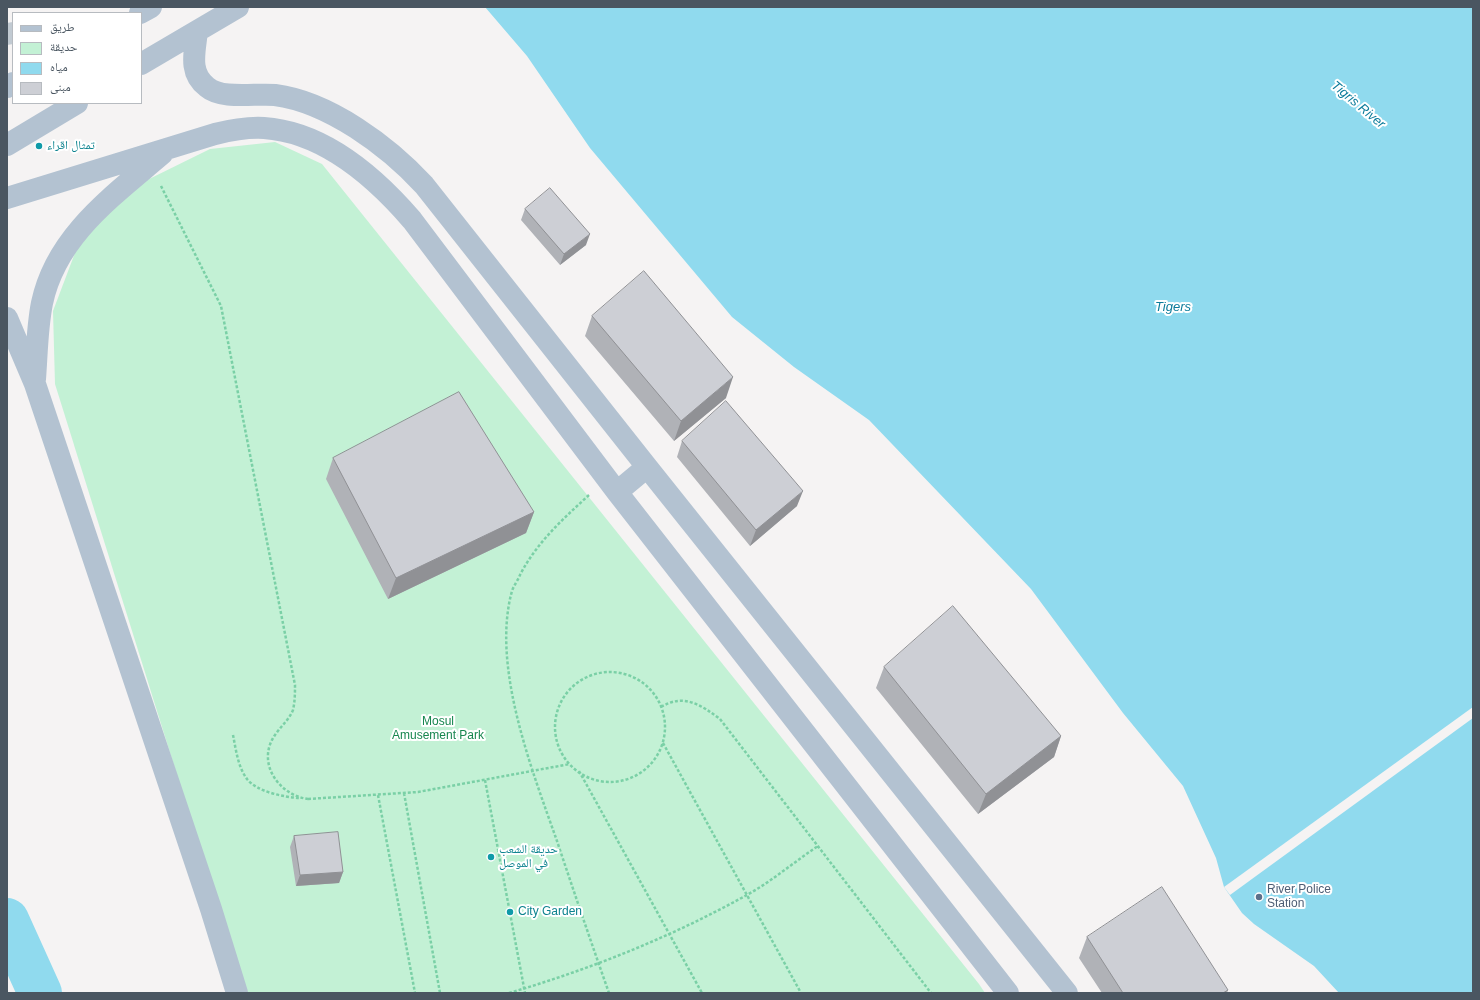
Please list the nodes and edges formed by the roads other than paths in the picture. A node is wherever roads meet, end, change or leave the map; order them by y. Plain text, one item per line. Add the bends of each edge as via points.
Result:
1 (151, 7) edge
2 (232, 10) edge
3 (142, 12) edge
4 (198, 31) junction
5 (142, 63) edge
6 (75, 104) edge
7 (7, 145) edge
8 (169, 148) junction
9 (7, 198) edge
10 (7, 318) edge
11 (35, 384) junction
12 (646, 467) junction
13 (612, 485) junction
14 (237, 993) edge
15 (1008, 993) edge
16 (1067, 993) edge

1 - 3 main road
2 - 4 main road
4 - 5 main road
4 - 12 main road via 194,67 199,79 208,89 225,94 276,95 312,106 375,140 409,169
6 - 7 main road
8 - 9 main road
8 - 11 main road via 93,214 61,254 42,302
8 - 13 main road via 233,130 264,128 311,139 359,169 378,184 412,220
10 - 11 main road
11 - 14 main road
12 - 13 main road
12 - 16 main road
13 - 15 main road

